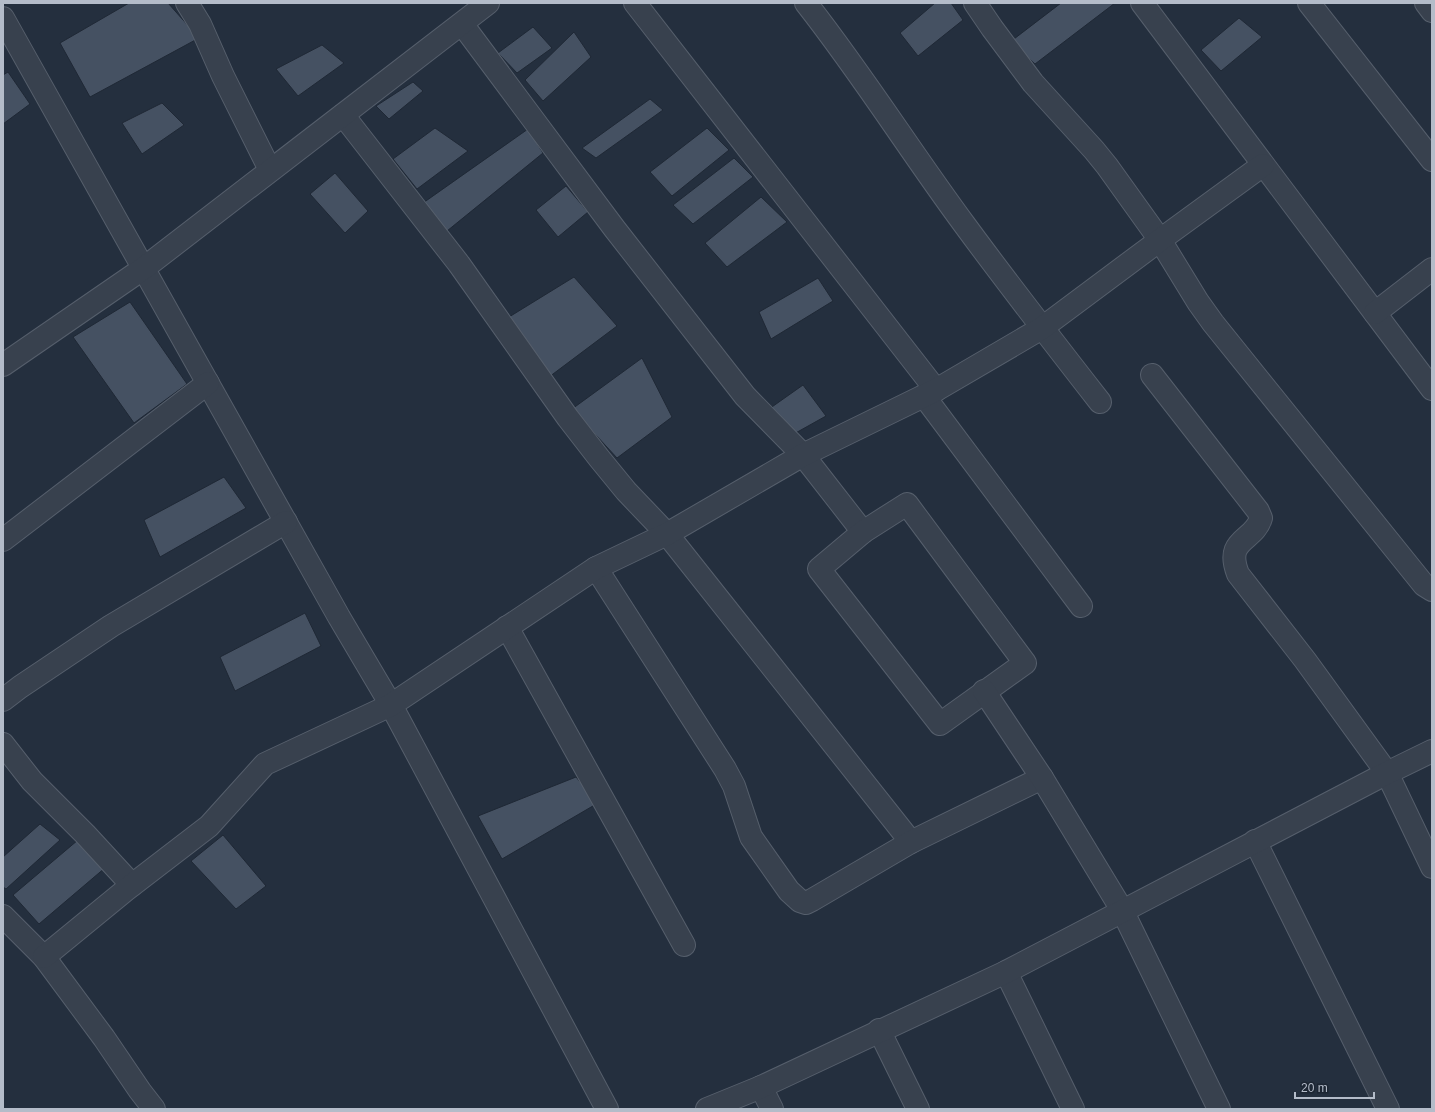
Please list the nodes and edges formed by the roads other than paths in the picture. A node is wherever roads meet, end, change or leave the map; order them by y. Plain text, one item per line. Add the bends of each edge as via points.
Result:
1 (187, 3) edge
2 (488, 3) edge
3 (636, 3) edge
4 (806, 3) edge
5 (975, 3) edge
6 (1142, 3) edge
7 (1310, 3) edge
8 (1426, 3) edge
9 (1432, 11) edge
10 (3, 18) edge
11 (462, 24) junction
12 (343, 115) junction
13 (1432, 160) edge
14 (1263, 165) junction
15 (270, 170) junction
16 (1160, 240) junction
17 (144, 268) junction
18 (1432, 269) edge
19 (1375, 313) junction
20 (1042, 328) junction
21 (3, 365) edge
22 (1152, 375) dead end
23 (208, 383) junction
24 (1432, 389) edge
25 (930, 393) junction
26 (1100, 402) dead end
27 (803, 455) junction
28 (286, 522) junction
29 (863, 532) junction
30 (667, 534) junction
31 (3, 540) edge
32 (596, 568) junction
33 (1432, 590) edge
34 (1080, 606) dead end
35 (507, 627) junction
36 (984, 691) junction
37 (3, 700) edge
38 (391, 705) junction
39 (3, 744) edge
40 (1432, 752) edge
41 (1387, 773) junction
42 (1042, 778) junction
43 (1255, 841) junction
44 (910, 842) junction
45 (1432, 867) edge
46 (132, 885) junction
47 (1122, 910) junction
48 (3, 916) edge
49 (684, 945) dead end
50 (44, 958) junction
51 (1006, 972) junction
52 (878, 1030) junction
53 (761, 1087) junction
54 (154, 1109) edge
55 (607, 1109) edge
56 (707, 1109) edge
57 (772, 1109) edge
58 (918, 1109) edge
59 (1073, 1109) edge
60 (1219, 1109) edge
61 (1388, 1109) edge

1 - 15 street via 200,24
2 - 11 street
3 - 25 street
4 - 20 street via 964,224
5 - 16 street via 1033,83 1094,150
6 - 14 street
7 - 13 street
8 - 9 street
10 - 17 street
11 - 12 street
11 - 27 street via 614,228 745,396
12 - 15 street
12 - 30 street via 459,264 568,418 626,491
14 - 16 street
14 - 19 street
15 - 17 street
16 - 20 street
16 - 33 street via 1213,323 1424,585
17 - 21 street
17 - 23 street
18 - 19 street
19 - 24 street
20 - 25 street
20 - 26 street
22 - 41 street via 1258,511 1261,518 1259,524 1237,547 1233,556 1238,574 1305,660
23 - 28 street
23 - 31 street
25 - 27 street
25 - 34 street
27 - 29 street
27 - 30 street
28 - 37 street via 111,626
28 - 38 street
29 - 36 street via 907,504 1025,663
29 - 36 street via 819,569 940,724
30 - 32 street
30 - 44 street
32 - 35 street
32 - 44 street via 725,769 734,786 751,837 794,897 806,903
35 - 38 street
35 - 49 street
36 - 42 street
38 - 46 street via 265,764 209,826
38 - 55 street
39 - 46 street via 32,782 86,834
40 - 41 street
41 - 43 street
41 - 45 street
42 - 44 street
42 - 47 street
43 - 47 street
43 - 61 street
46 - 50 street
47 - 51 street
47 - 60 street
48 - 50 street
50 - 54 street
51 - 52 street
51 - 59 street
52 - 53 street
52 - 58 street
53 - 56 street
53 - 57 street

